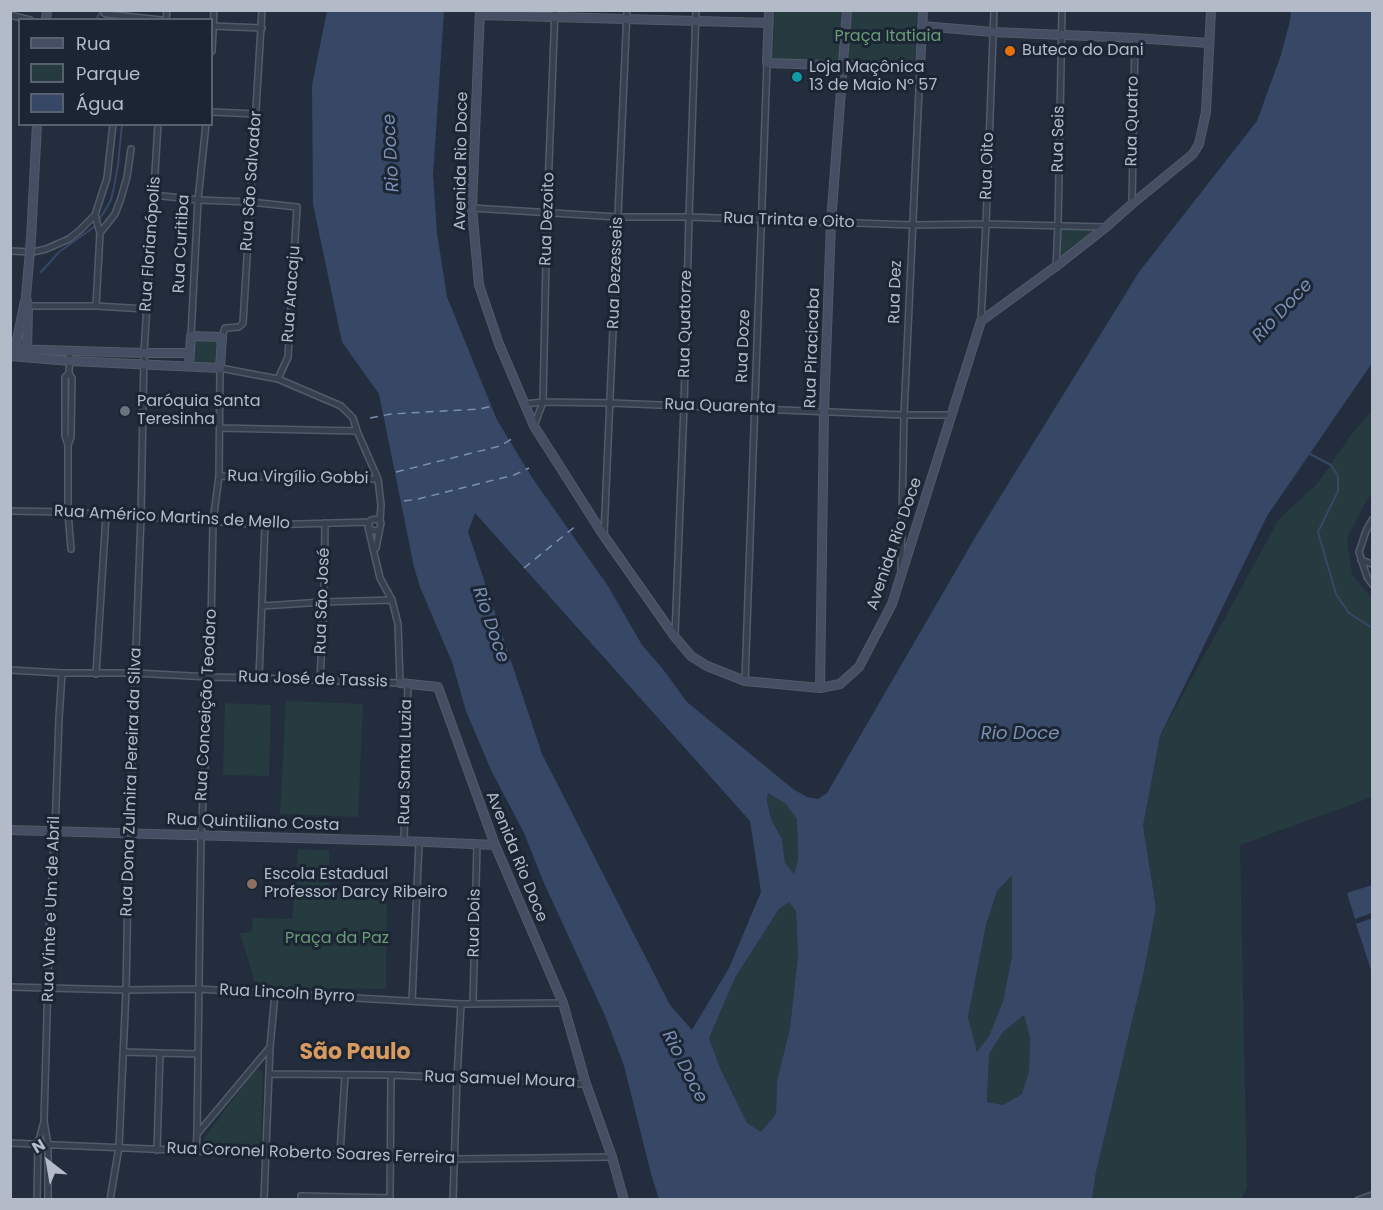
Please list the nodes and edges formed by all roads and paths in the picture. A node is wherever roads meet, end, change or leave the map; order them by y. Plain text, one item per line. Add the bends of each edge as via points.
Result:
1 (262, 10) edge
2 (696, 10) edge
3 (770, 10) edge
4 (847, 10) edge
5 (923, 10) edge
6 (993, 10) edge
7 (1062, 10) edge
8 (1210, 10) edge
9 (105, 12) edge
10 (480, 13) edge
11 (555, 14) edge
12 (627, 15) edge
13 (149, 18) edge
14 (695, 21) junction
15 (769, 22) junction
16 (213, 26) edge
17 (922, 26) junction
18 (262, 28) junction
19 (993, 32) junction
20 (1061, 35) junction
21 (1135, 38) junction
22 (1209, 43) junction
23 (767, 63) junction
24 (843, 66) junction
25 (920, 68) junction
26 (213, 112) edge
27 (256, 114) junction
28 (37, 126) edge
29 (113, 126) edge
30 (158, 126) edge
31 (206, 126) edge
32 (130, 149) dead end
33 (154, 195) junction
34 (198, 200) junction
35 (250, 202) junction
36 (1132, 204) junction
37 (472, 208) junction
38 (548, 214) junction
39 (95, 215) junction
40 (618, 217) junction
41 (688, 217) junction
42 (761, 219) junction
43 (831, 223) junction
44 (986, 224) junction
45 (912, 225) junction
46 (1058, 225) junction
47 (1106, 226) junction
48 (100, 232) junction
49 (10, 250) edge
50 (1056, 267) junction
51 (26, 306) junction
52 (96, 306) junction
53 (147, 309) junction
54 (981, 321) junction
55 (191, 336) junction
56 (222, 337) junction
57 (12, 351) edge
58 (70, 351) junction
59 (27, 353) junction
60 (144, 353) junction
61 (189, 353) junction
62 (70, 361) junction
63 (144, 364) junction
64 (189, 366) junction
65 (220, 368) junction
66 (278, 379) junction
67 (543, 402) junction
68 (611, 403) junction
69 (525, 404) junction
70 (684, 406) junction
71 (756, 408) junction
72 (824, 411) junction
73 (904, 415) junction
74 (951, 415) junction
75 (534, 426) junction
76 (220, 428) junction
77 (357, 431) junction
78 (219, 476) junction
79 (378, 479) junction
80 (10, 511) edge
81 (68, 512) junction
82 (106, 515) junction
83 (141, 516) junction
84 (1372, 520) edge
85 (380, 521) junction
86 (213, 522) junction
87 (325, 523) junction
88 (369, 524) junction
89 (265, 525) junction
90 (378, 530) junction
91 (604, 536) junction
92 (71, 549) dead end
93 (375, 553) junction
94 (1361, 560) junction
95 (1372, 564) edge
96 (901, 575) junction
97 (1372, 584) edge
98 (392, 600) junction
99 (324, 602) junction
100 (262, 606) junction
101 (675, 637) junction
102 (10, 670) edge
103 (63, 673) junction
104 (135, 673) junction
105 (96, 674) junction
106 (210, 677) junction
107 (259, 678) junction
108 (320, 680) junction
109 (745, 681) junction
110 (404, 683) junction
111 (820, 688) junction
112 (10, 830) edge
113 (55, 831) junction
114 (129, 834) junction
115 (201, 835) junction
116 (404, 841) junction
117 (419, 843) junction
118 (477, 844) junction
119 (495, 845) junction
120 (10, 987) edge
121 (48, 988) junction
122 (198, 989) junction
123 (126, 990) junction
124 (275, 994) junction
125 (412, 1001) junction
126 (473, 1003) junction
127 (563, 1003) junction
128 (461, 1004) junction
129 (270, 1047) junction
130 (123, 1052) junction
131 (160, 1053) junction
132 (197, 1054) junction
133 (270, 1074) junction
134 (345, 1075) junction
135 (392, 1075) junction
136 (457, 1078) junction
137 (586, 1084) junction
138 (44, 1121) junction
139 (197, 1134) junction
140 (10, 1143) edge
141 (38, 1144) junction
142 (48, 1145) junction
143 (119, 1148) junction
144 (157, 1150) junction
145 (196, 1151) junction
146 (266, 1154) junction
147 (339, 1154) junction
148 (391, 1156) junction
149 (612, 1157) junction
150 (454, 1159) junction
151 (1372, 1195) edge
152 (301, 1196) dead end
153 (390, 1199) edge
154 (37, 1200) edge
155 (48, 1200) edge
156 (110, 1200) edge
157 (264, 1200) edge
158 (453, 1200) edge
159 (624, 1200) edge
160 (1358, 1200) edge

1 - 18 street, Rua São Salvador
2 - 14 street, Rua Quatorze
3 - 15 street, Rua Doze
4 - 24 street, Rua Piracicaba
5 - 17 street, Rua Dez
6 - 19 street, Rua Oito
7 - 20 street, Rua Seis
8 - 22 street
9 - 13 street
10 - 11 street
10 - 37 street, Avenida Rio Doce
11 - 12 street
11 - 38 street, Rua Dezoito
12 - 14 street
12 - 40 street, Rua Dezesseis
14 - 15 street
14 - 41 street, Rua Quatorze
15 - 23 street, Rua Doze
16 - 18 street
17 - 19 street
17 - 25 street, Rua Dez
18 - 27 street, Rua São Salvador
19 - 20 street
19 - 44 street, Rua Oito
20 - 21 street
20 - 46 street, Rua Seis
21 - 22 street
21 - 36 street, Rua Quatro
22 - 36 street via 1206,112 1199,144 1193,154
23 - 24 street
23 - 42 street, Rua Doze
24 - 25 street
24 - 43 street, Rua Piracicaba
25 - 45 street, Rua Dez
26 - 27 street
27 - 35 street, Rua São Salvador
28 - 51 street, bridge
29 - 39 street via 107,178
30 - 33 street, Rua Florianópolis
31 - 34 street, Rua Curitiba
32 - 48 street via 122,198
33 - 34 street
33 - 53 street, Rua Florianópolis
34 - 35 street
34 - 55 street, Rua Curitiba
35 - 56 street, Rua São Salvador via 243,323 225,328
35 - 66 street, Rua Aracaju via 297,207 288,357
36 - 47 street
37 - 38 street, Rua Trinta e Oito
37 - 69 street, Avenida Rio Doce via 478,285
38 - 40 street, Rua Trinta e Oito
38 - 67 street, Rua Dezoito
39 - 48 street
39 - 49 street via 80,231 46,249
40 - 41 street, Rua Trinta e Oito
40 - 68 street, Rua Dezesseis
41 - 42 street, Rua Trinta e Oito
41 - 70 street, Rua Quatorze
42 - 43 street, Rua Trinta e Oito
42 - 71 street, Rua Doze
43 - 45 street, Rua Trinta e Oito
43 - 72 street, Rua Piracicaba
44 - 45 street, Rua Trinta e Oito
44 - 46 street, Rua Trinta e Oito
44 - 54 street, Rua Oito
45 - 73 street, Rua Dez
46 - 47 street, Rua Trinta e Oito
46 - 50 street, Rua Seis
47 - 50 street
48 - 52 street
50 - 54 street
51 - 52 street
51 - 57 street
51 - 59 street
52 - 53 street
53 - 60 street, Rua Florianópolis
54 - 74 street, Avenida Rio Doce
55 - 56 street
55 - 61 street, Rua Curitiba
56 - 65 street
57 - 59 street
58 - 59 street
58 - 60 street
58 - 62 street
59 - 62 street
60 - 61 street
60 - 63 street, Rua Florianópolis
61 - 64 street, Rua Curitiba
62 - 63 street
62 - 81 street via 65,377
63 - 64 street
63 - 83 street, Rua Dona Zulmira Pereira da Silva
64 - 65 street
65 - 66 street
65 - 76 street, Rua Conceição Teodoro
66 - 77 street via 340,406 352,418
67 - 68 street, Rua Quarenta
67 - 69 street, Rua Quarenta
67 - 75 street, Rua Dezoito
68 - 70 street, Rua Quarenta
68 - 91 street, Rua Dezesseis
69 - 75 street, Avenida Rio Doce
70 - 71 street, Rua Quarenta
70 - 101 street, Rua Quatorze
71 - 72 street, Rua Quarenta
71 - 109 street, Rua Doze
72 - 73 street, Rua Quarenta
72 - 111 street, Rua Piracicaba
73 - 74 street, Rua Quarenta
73 - 96 street, Rua Dez
74 - 96 street, Avenida Rio Doce
75 - 91 street, Avenida Rio Doce
76 - 77 street
76 - 78 street, Rua Conceição Teodoro
77 - 79 street
78 - 79 street, Rua Virgílio Gobbi
78 - 86 street, Rua Conceição Teodoro
79 - 85 street
80 - 81 street, Rua Américo Martins de Mello
81 - 82 street, Rua Américo Martins de Mello
81 - 92 street
82 - 83 street, Rua Américo Martins de Mello
82 - 105 street
83 - 86 street, Rua Américo Martins de Mello
83 - 104 street, Rua Dona Zulmira Pereira da Silva
84 - 94 street via 1359,552
85 - 88 street via 373,519
85 - 90 street
86 - 89 street, Rua Américo Martins de Mello
86 - 106 street, Rua Conceição Teodoro
87 - 88 street, Rua Américo Martins de Mello
87 - 89 street, Rua Américo Martins de Mello
87 - 99 street, Rua São José
88 - 90 street via 371,530
88 - 93 street
89 - 100 street
90 - 93 street
91 - 101 street, Avenida Rio Doce
93 - 98 street via 380,578
94 - 95 street
94 - 97 street
96 - 111 street, Avenida Rio Doce via 892,604 859,667 840,684
98 - 99 street
98 - 110 street
99 - 100 street
99 - 108 street, Rua São José
100 - 107 street
101 - 109 street, Avenida Rio Doce via 691,656
102 - 103 street, Rua José de Tassis
103 - 105 street, Rua José de Tassis
103 - 113 street, Rua Vinte e Um de Abril
104 - 105 street, Rua José de Tassis
104 - 106 street, Rua José de Tassis
104 - 114 street, Rua Dona Zulmira Pereira da Silva
106 - 107 street, Rua José de Tassis
106 - 115 street, Rua Conceição Teodoro
107 - 108 street, Rua José de Tassis
108 - 110 street, Rua José de Tassis
109 - 111 street, Avenida Rio Doce
110 - 116 street, Rua Santa Luzia
110 - 119 street, Avenida Rio Doce via 438,687
112 - 113 street, Rua Quintiliano Costa
113 - 114 street, Rua Quintiliano Costa
113 - 121 street, Rua Vinte e Um de Abril
114 - 115 street, Rua Quintiliano Costa
114 - 123 street, Rua Dona Zulmira Pereira da Silva
115 - 116 street, Rua Quintiliano Costa
115 - 122 street, Rua Conceição Teodoro
116 - 117 street, Rua Quintiliano Costa
117 - 118 street, Rua Quintiliano Costa
117 - 125 street
118 - 119 street, Rua Quintiliano Costa
118 - 126 street, Rua Dois
119 - 127 street, Avenida Rio Doce
120 - 121 street, Rua Lincoln Byrro
121 - 123 street, Rua Lincoln Byrro
121 - 138 street, Rua Vinte e Um de Abril
122 - 123 street, Rua Lincoln Byrro
122 - 124 street, Rua Lincoln Byrro
122 - 132 street, Rua Conceição Teodoro
123 - 130 street, Rua Dona Zulmira Pereira da Silva
124 - 125 street, Rua Lincoln Byrro
124 - 129 street
125 - 128 street, Rua Lincoln Byrro
126 - 127 street, Rua Lincoln Byrro
126 - 128 street, Rua Lincoln Byrro
127 - 137 street, Avenida Rio Doce
128 - 136 street
129 - 133 street
129 - 139 street
130 - 131 street
130 - 143 street, Rua Dona Zulmira Pereira da Silva
131 - 132 street
131 - 144 street
132 - 139 street, Rua Conceição Teodoro
133 - 134 street, Rua Samuel Moura
133 - 146 street
134 - 135 street, Rua Samuel Moura
134 - 147 street
135 - 136 street, Rua Samuel Moura
135 - 148 street
136 - 137 street, Rua Samuel Moura
136 - 150 street
137 - 149 street, Avenida Rio Doce
138 - 141 street, Rua Vinte e Um de Abril
138 - 142 street, Rua Vinte e Um de Abril
139 - 145 street, Rua Conceição Teodoro
140 - 141 street, Rua Coronel Roberto Soares Ferreira
141 - 142 street, Rua Coronel Roberto Soares Ferreira
141 - 154 street, Rua Vinte e Um de Abril
142 - 143 street, Rua Coronel Roberto Soares Ferreira
142 - 155 street, Rua Vinte e Um de Abril
143 - 144 street, Rua Coronel Roberto Soares Ferreira
143 - 156 street, Rua Dona Zulmira Pereira da Silva
144 - 145 street, Rua Coronel Roberto Soares Ferreira
145 - 146 street, Rua Coronel Roberto Soares Ferreira
146 - 147 street, Rua Coronel Roberto Soares Ferreira
146 - 157 street
147 - 148 street, Rua Coronel Roberto Soares Ferreira
148 - 150 street, Rua Coronel Roberto Soares Ferreira
148 - 153 street
149 - 150 street, Rua Coronel Roberto Soares Ferreira
149 - 159 street, Avenida Rio Doce
150 - 158 street
151 - 160 street
152 - 153 street

